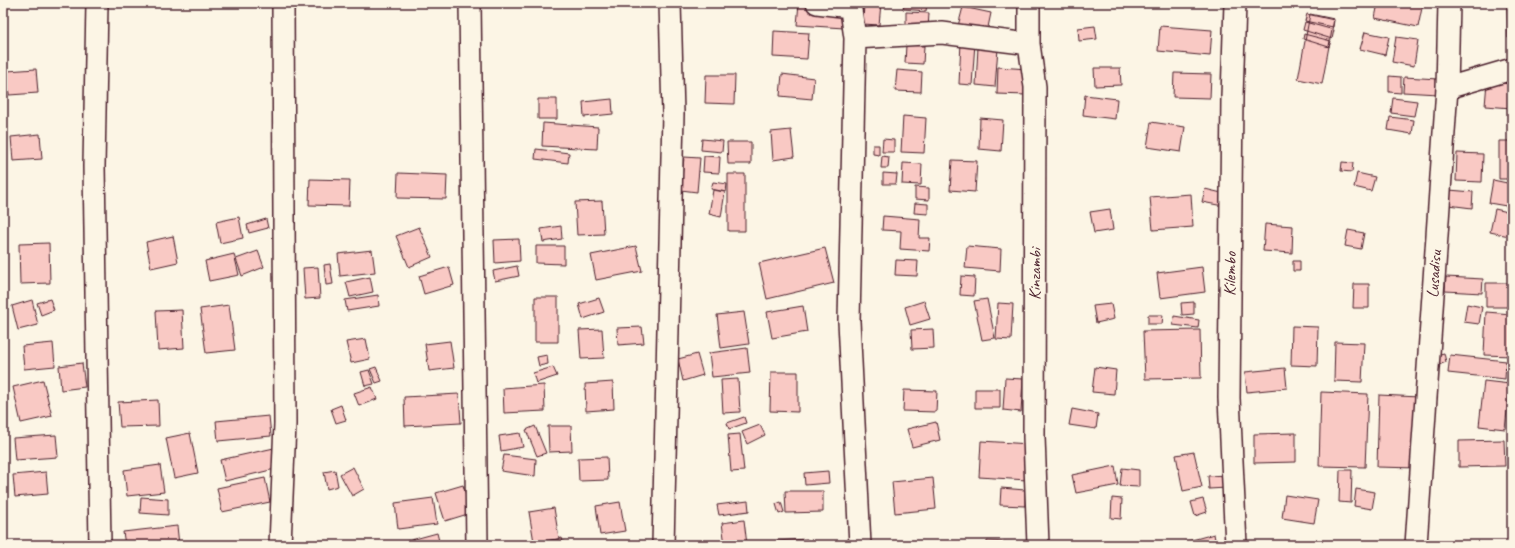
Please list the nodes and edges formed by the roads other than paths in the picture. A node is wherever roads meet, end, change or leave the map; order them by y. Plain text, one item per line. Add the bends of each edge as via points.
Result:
1 (97, 3) edge
2 (283, 3) edge
3 (470, 3) edge
4 (670, 3) edge
5 (817, 3) edge
6 (1029, 3) edge
7 (1235, 3) edge
8 (1449, 3) edge
9 (850, 5) edge
10 (855, 38) junction
11 (1030, 44) junction
12 (1512, 69) edge
13 (1447, 88) junction
14 (100, 545) edge
15 (280, 545) edge
16 (477, 545) edge
17 (663, 545) edge
18 (860, 545) edge
19 (1038, 545) edge
20 (1236, 545) edge
21 (1416, 545) edge

1 - 14 street via 94,166
2 - 15 street via 285,424
3 - 16 street
4 - 17 street via 673,114
5 - 9 street
6 - 11 street, Kinzambi
7 - 20 street, Kilembo via 1229,398
8 - 13 street, Lusadisu
9 - 10 street
10 - 11 street via 942,33
10 - 18 street via 849,321
11 - 19 street, Kinzambi via 1035,87 1034,438
12 - 13 street
13 - 21 street, Lusadisu

